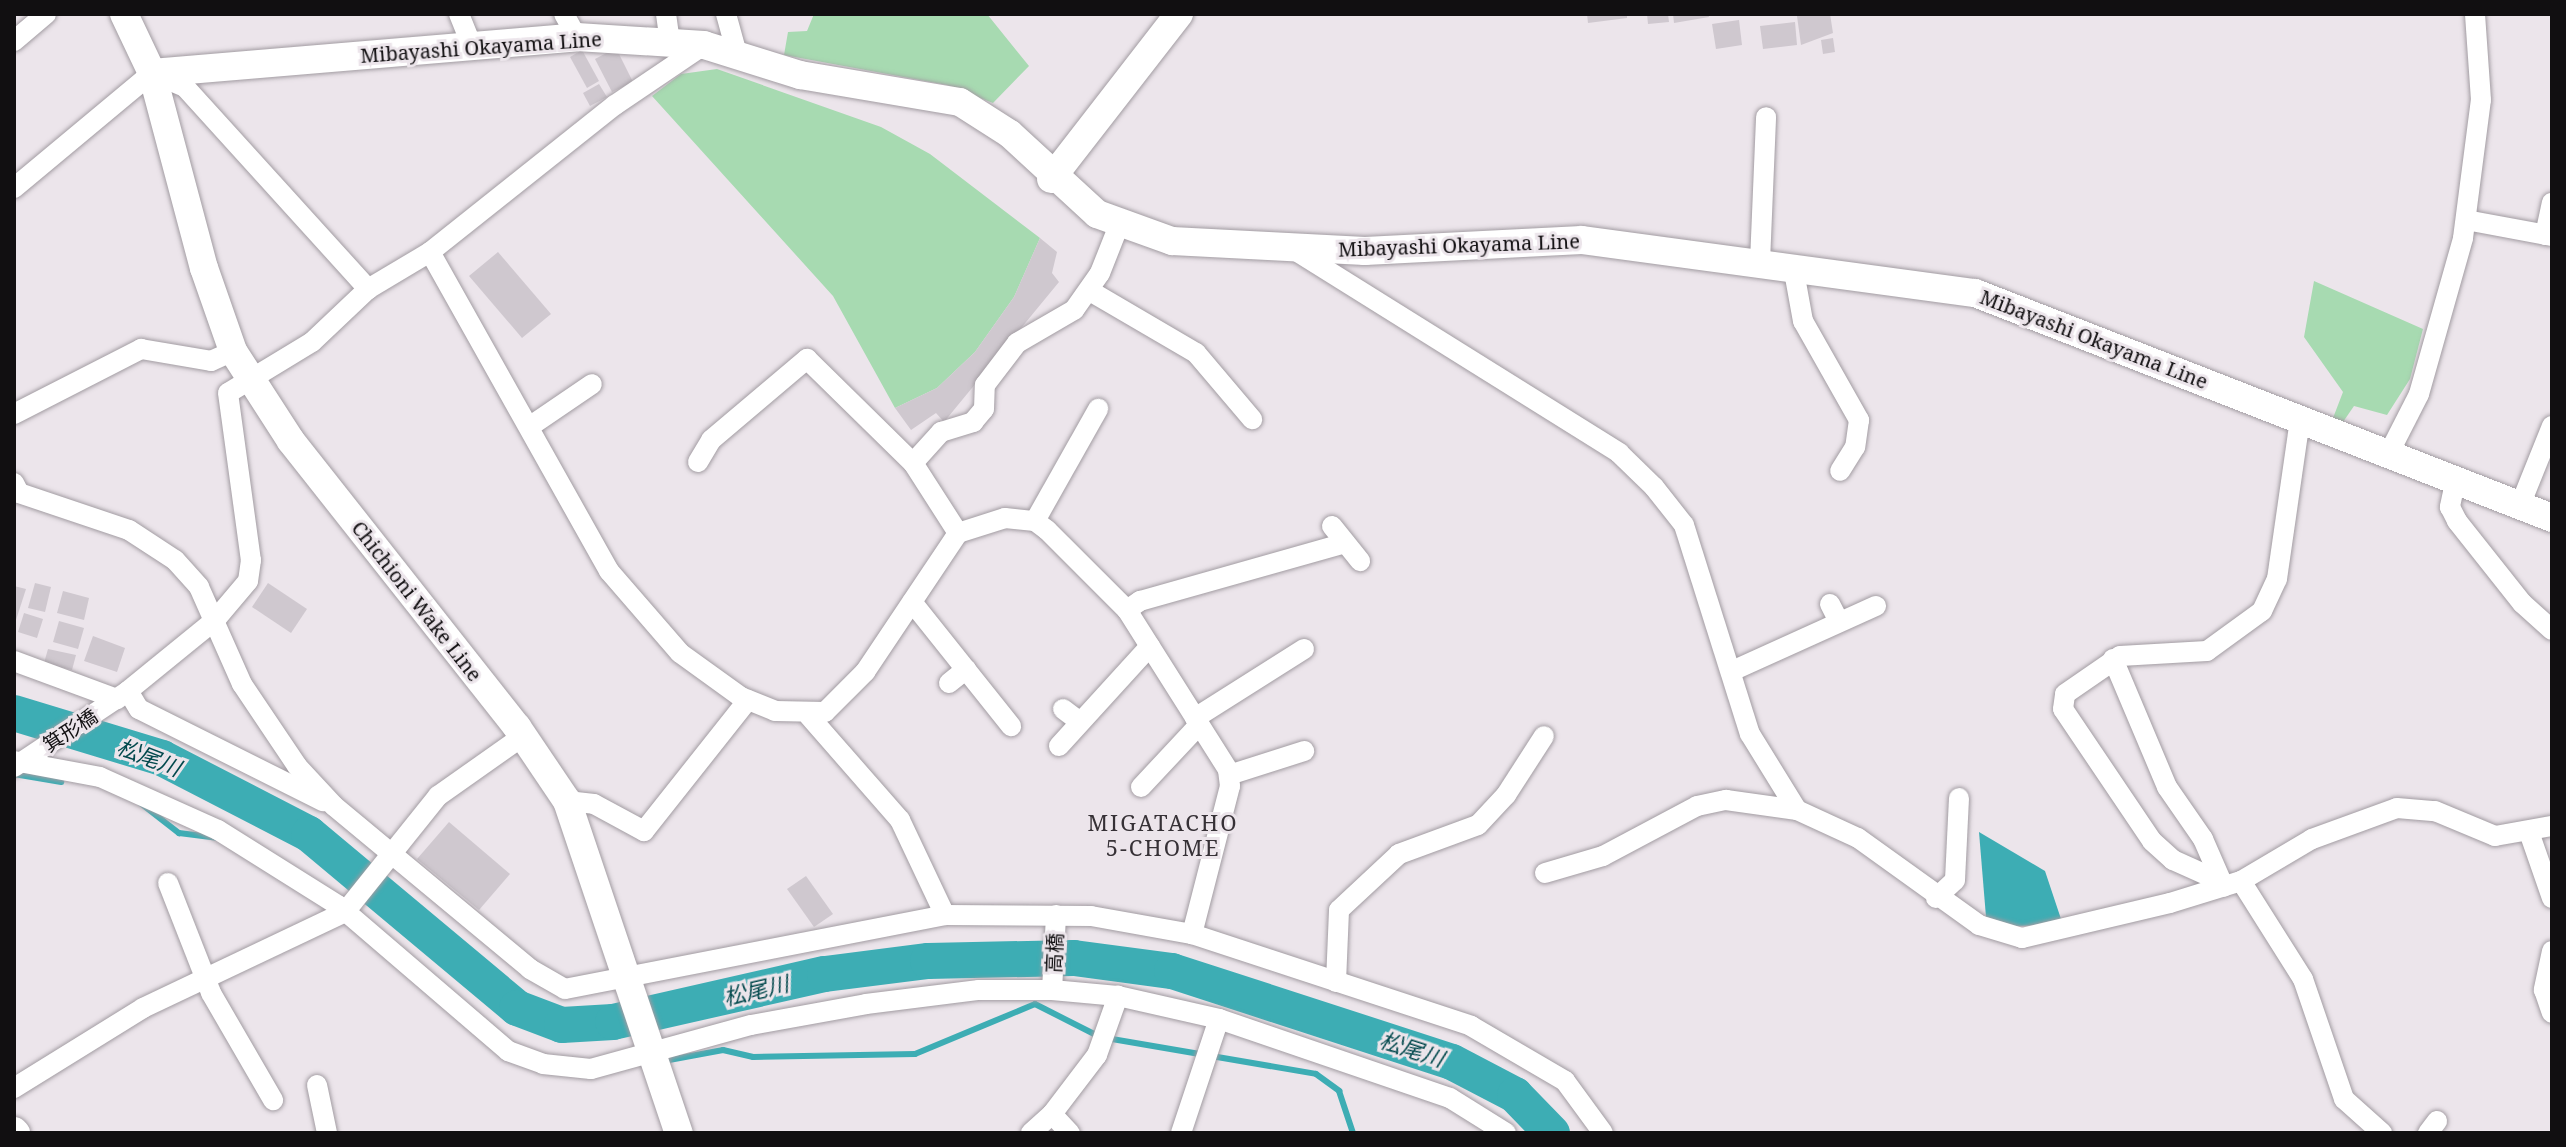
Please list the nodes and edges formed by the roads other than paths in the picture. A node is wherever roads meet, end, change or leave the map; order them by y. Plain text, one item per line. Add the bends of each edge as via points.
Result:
1 (46, 14) edge
2 (124, 14) edge
3 (459, 14) edge
4 (726, 14) edge
5 (1179, 14) edge
6 (2475, 14) edge
7 (570, 25) edge
8 (668, 28) edge
9 (14, 41) edge
10 (704, 45) junction
11 (472, 47) junction
12 (737, 54) junction
13 (152, 73) junction
14 (1766, 117) dead end
15 (1051, 179) junction
16 (14, 188) edge
17 (2552, 203) edge
18 (2466, 220) junction
19 (1119, 225) junction
20 (2549, 235) edge
21 (1293, 249) junction
22 (430, 252) junction
23 (1760, 262) junction
24 (1793, 266) junction
25 (368, 289) junction
26 (1090, 291) junction
27 (233, 351) junction
28 (248, 379) junction
29 (578, 386) dead end
30 (1248, 405) dead end
31 (1098, 409) dead end
32 (14, 414) edge
33 (2300, 419) junction
34 (2552, 426) edge
35 (529, 427) junction
36 (2389, 453) junction
37 (698, 462) dead end
38 (913, 463) junction
39 (1840, 471) dead end
40 (2456, 478) junction
41 (14, 483) edge
42 (2521, 503) junction
43 (2552, 518) edge
44 (1035, 521) junction
45 (1332, 526) dead end
46 (958, 533) junction
47 (1345, 543) junction
48 (1360, 561) dead end
49 (912, 602) junction
50 (1876, 606) dead end
51 (1127, 610) junction
52 (215, 620) junction
53 (2552, 630) edge
54 (1150, 646) junction
55 (1289, 651) dead end
56 (2113, 659) junction
57 (14, 661) edge
58 (966, 669) junction
59 (1732, 671) junction
60 (949, 683) dead end
61 (118, 698) junction
62 (748, 700) junction
63 (1063, 709) dead end
64 (809, 716) junction
65 (1197, 721) junction
66 (1080, 722) junction
67 (1011, 726) dead end
68 (523, 736) junction
69 (1544, 736) dead end
70 (1059, 746) dead end
71 (1304, 751) dead end
72 (20, 762) edge
73 (1229, 775) junction
74 (1141, 787) dead end
75 (1959, 798) dead end
76 (567, 801) junction
77 (334, 806) junction
78 (1797, 810) junction
79 (2552, 826) edge
80 (2529, 832) junction
81 (394, 856) junction
82 (1545, 873) dead end
83 (168, 883) dead end
84 (2229, 883) junction
85 (1936, 898) junction
86 (2552, 898) edge
87 (347, 910) junction
88 (945, 915) junction
89 (1056, 918) junction
90 (1192, 934) junction
91 (2552, 951) edge
92 (206, 980) junction
93 (1336, 982) junction
94 (627, 983) junction
95 (1052, 987) junction
96 (1118, 996) junction
97 (2552, 1013) edge
98 (1219, 1019) junction
99 (648, 1052) junction
100 (317, 1085) dead end
101 (14, 1088) edge
102 (273, 1100) dead end
103 (1052, 1114) junction
104 (327, 1133) edge
105 (679, 1133) edge
106 (1031, 1133) edge
107 (1070, 1133) edge
108 (1181, 1133) edge
109 (1506, 1133) edge
110 (1603, 1133) edge
111 (2381, 1133) edge

1 - 9 street
2 - 13 main road
3 - 11 street
4 - 12 street
5 - 15 main road
6 - 18 street via 2481,100
7 - 8 main road, Mibayashi Okayama Line
7 - 11 main road, Mibayashi Okayama Line
8 - 10 main road, Mibayashi Okayama Line
10 - 12 main road, Mibayashi Okayama Line
10 - 22 street via 615,105
11 - 13 main road, Mibayashi Okayama Line
12 - 15 main road, Mibayashi Okayama Line via 800,75 960,102 1010,134
13 - 16 street
13 - 25 street via 185,87
13 - 27 main road, Chichioni Wake Line via 200,253
14 - 23 street
15 - 19 main road, Mibayashi Okayama Line
17 - 20 street
18 - 20 street
18 - 36 street via 2419,394
19 - 21 main road, Mibayashi Okayama Line via 1172,241
19 - 26 street
21 - 23 main road, Mibayashi Okayama Line via 1423,250 1582,240
21 - 59 street via 1619,453 1684,525
22 - 25 street
22 - 35 street
23 - 24 main road, Mibayashi Okayama Line
24 - 33 main road, Mibayashi Okayama Line via 1975,293
24 - 39 street via 1803,321 1859,420 1860,433
25 - 28 street via 312,342
26 - 30 street via 1184,334
26 - 38 street via 1074,310 1017,343 985,385 984,409 973,422 941,432
27 - 28 main road, Chichioni Wake Line
27 - 32 street via 211,361 141,349
28 - 52 street, 箕形橋 via 228,393 251,560 248,581
28 - 68 main road, Chichioni Wake Line
29 - 35 street
31 - 44 street via 1092,439
33 - 36 main road, Mibayashi Okayama Line
33 - 56 street via 2277,579 2262,611 2207,651
34 - 42 street
35 - 62 street via 609,571 680,653
36 - 40 main road, Mibayashi Okayama Line
37 - 38 street via 711,440 807,359
38 - 46 street
40 - 42 main road, Mibayashi Okayama Line
40 - 53 street via 2450,507 2457,521
41 - 52 street via 19,493 129,530 175,560 199,587
42 - 43 main road, Mibayashi Okayama Line
44 - 46 street via 1005,518
44 - 51 street
45 - 47 street
46 - 49 street
47 - 48 street
47 - 51 street via 1281,571
49 - 58 street
49 - 64 street via 865,672 825,712
50 - 59 street via 1835,613
51 - 54 street
52 - 61 street, 箕形橋
52 - 77 street via 263,721
54 - 65 street
54 - 66 street
55 - 65 street
56 - 84 street via 2167,787
56 - 84 street via 2065,694 2063,709 2152,841 2173,860
57 - 61 street
58 - 60 street
58 - 67 street
59 - 78 street via 1750,734
61 - 72 street, 箕形橋
61 - 77 street
62 - 64 street
62 - 76 street via 644,831 594,804
63 - 66 street
64 - 88 street via 900,820
65 - 73 street
65 - 74 street
66 - 70 street
68 - 76 main road, Chichioni Wake Line
68 - 81 street via 438,796
69 - 93 street via 1506,795 1478,825 1399,854 1339,910
71 - 73 street
72 - 87 street via 100,777 175,807
73 - 90 street
75 - 85 street via 1955,880
76 - 94 main road, Chichioni Wake Line
77 - 81 street
78 - 82 street via 1726,800 1697,806 1603,856
78 - 85 street via 1858,838
79 - 80 street
80 - 84 street via 2495,836 2435,811 2397,808 2312,839
80 - 86 street
81 - 87 street
81 - 94 street via 544,981 565,989
83 - 92 street
84 - 85 street via 2063,933 2022,938 1979,925
84 - 111 street via 2303,979 2344,1099
87 - 92 street
87 - 99 street via 508,1051 543,1064 591,1069
88 - 89 street
88 - 94 street via 810,937
89 - 90 street
89 - 95 street, 高橋
90 - 93 street
91 - 97 street via 2544,990
92 - 101 street via 98,1032
92 - 102 street via 245,1071
93 - 110 street via 1471,1026 1519,1050 1565,1081
94 - 99 main road, Chichioni Wake Line
95 - 96 street
95 - 99 street via 866,1004 751,1025
96 - 98 street
96 - 103 street via 1097,1055
98 - 108 street
98 - 109 street via 1450,1098
99 - 105 main road, Chichioni Wake Line
100 - 104 street
103 - 106 street
103 - 107 street

